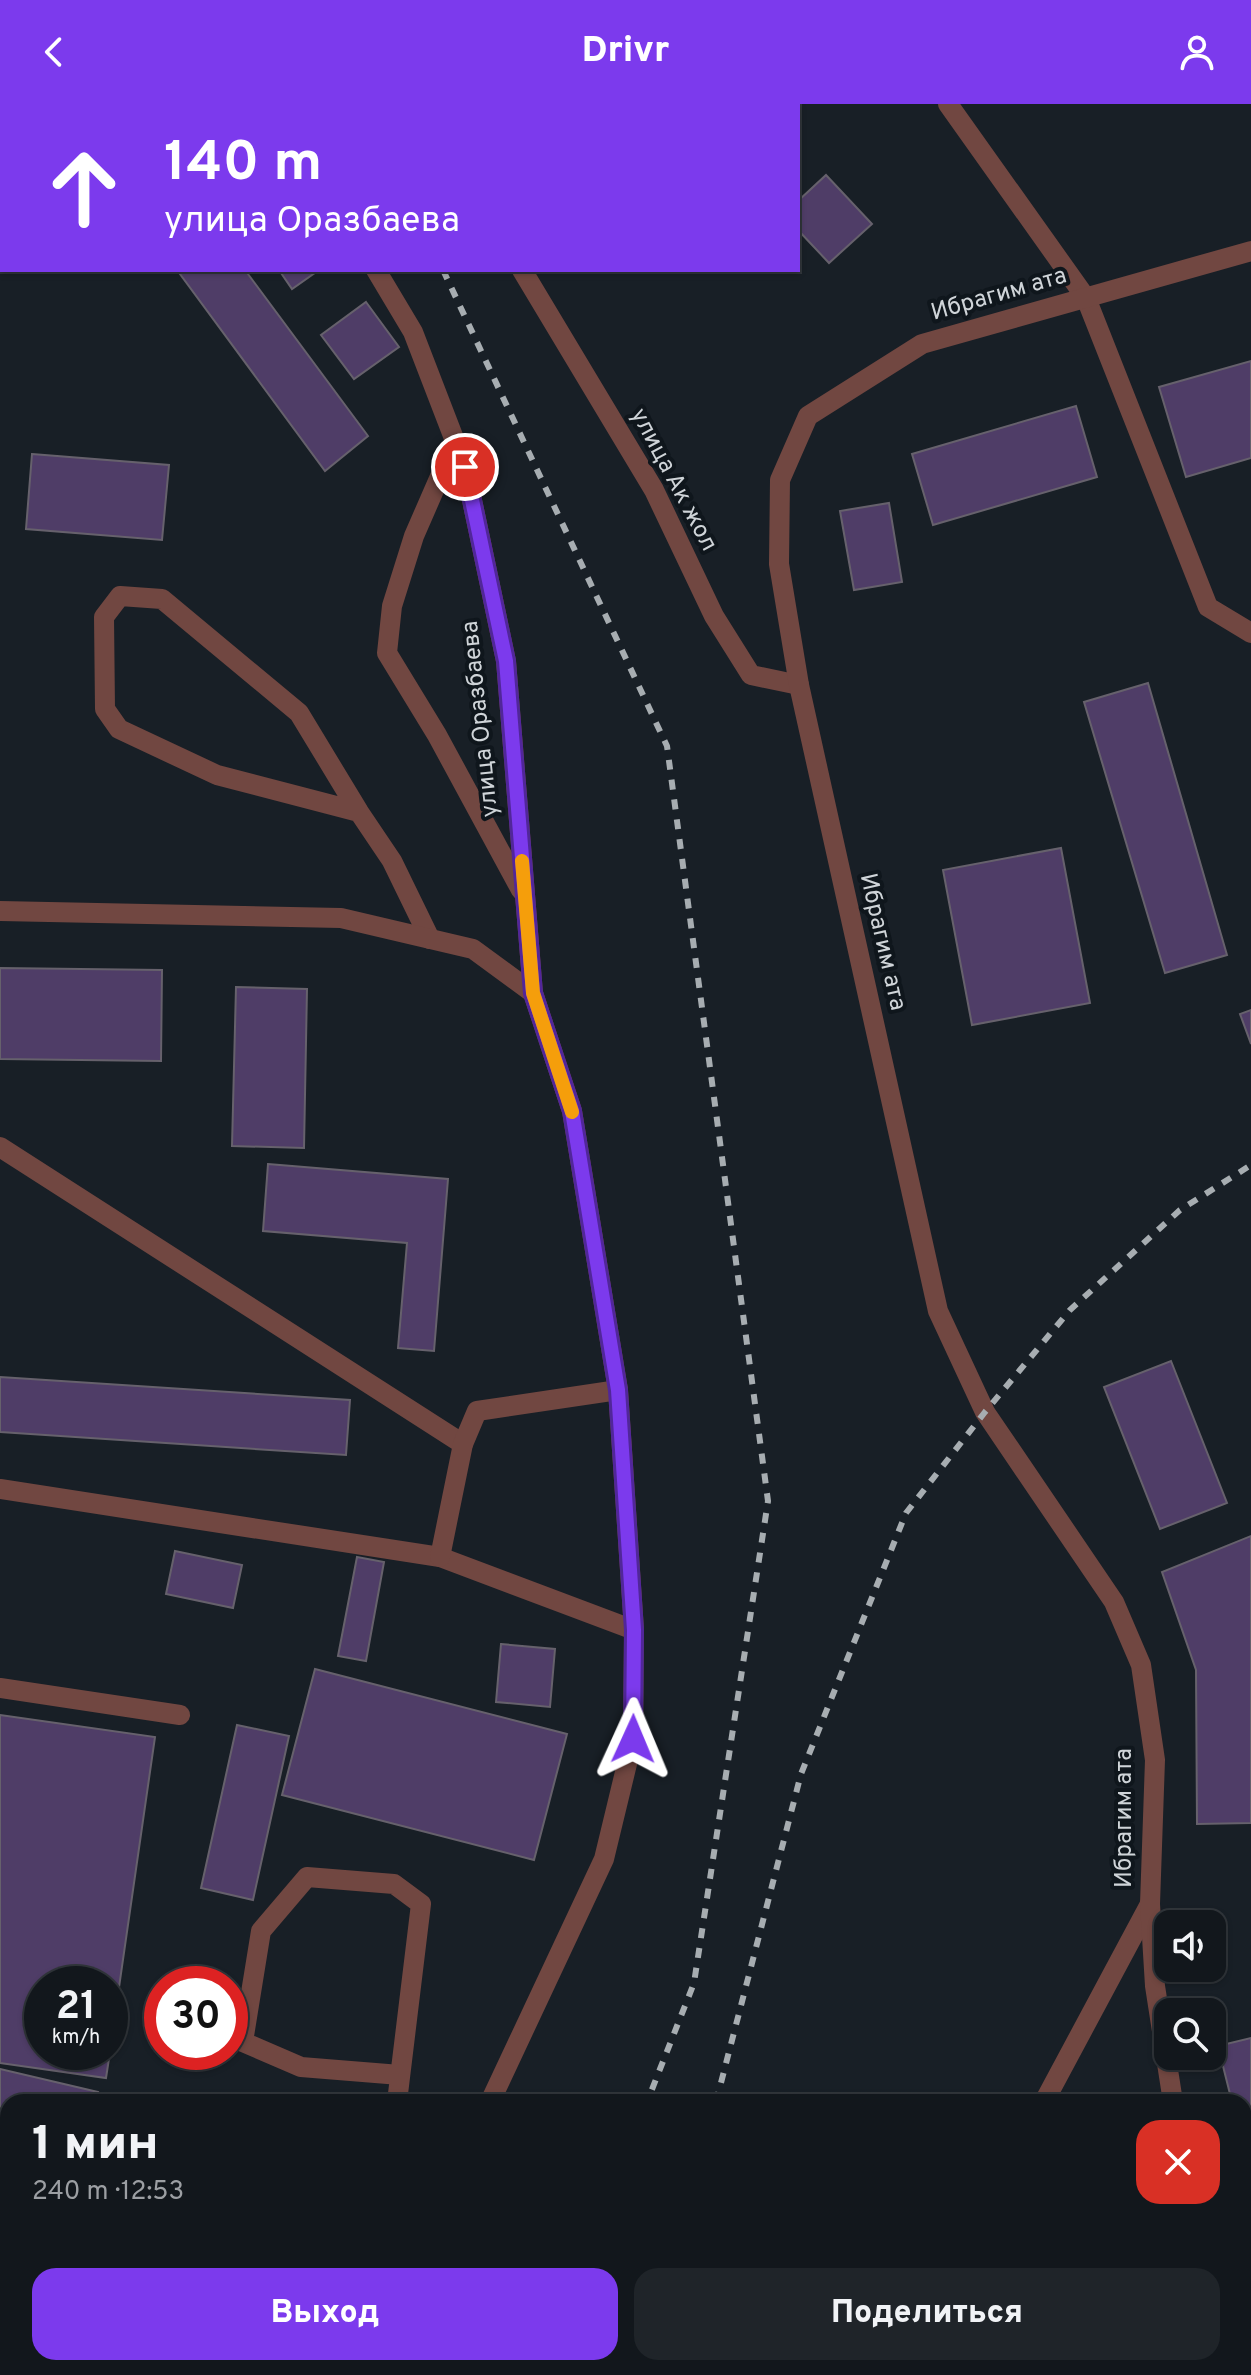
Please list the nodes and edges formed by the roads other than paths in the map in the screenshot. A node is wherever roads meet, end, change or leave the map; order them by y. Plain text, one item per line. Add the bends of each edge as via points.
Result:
1 (948, 104) edge
2 (1251, 251) edge
3 (377, 272) edge
4 (523, 272) edge
5 (1086, 298) junction
6 (455, 442) junction
7 (1251, 633) edge
8 (799, 685) junction
9 (359, 812) junction
10 (525, 897) junction
11 (0, 911) edge
12 (430, 939) junction
13 (533, 993) junction
14 (0, 1147) edge
15 (618, 1390) junction
16 (463, 1444) junction
17 (0, 1489) edge
18 (440, 1557) junction
19 (634, 1630) junction
20 (0, 1688) edge
21 (180, 1715) dead end
22 (1150, 1904) junction
23 (400, 2075) junction
24 (398, 2094) edge
25 (494, 2094) edge
26 (1048, 2094) edge
27 (1172, 2094) edge

1 - 5 street
2 - 5 street, Ибрагим ата
3 - 6 street, улица Оразбаева via 413,332
4 - 8 street, улица Ак жол via 654,490 714,616 751,675
5 - 7 street via 1208,607
5 - 8 street, Ибрагим ата via 922,344 808,416 780,480 779,564
6 - 10 street, улица Оразбаева via 465,467 506,661
6 - 10 street via 414,536 392,606 387,653
8 - 22 street, Ибрагим ата via 938,1311 985,1412 1114,1602 1141,1665 1155,1760
9 - 9 street via 299,713 162,599 120,596 104,617 105,709 119,729 217,775
9 - 12 street via 392,861
10 - 13 street, улица Оразбаева
11 - 12 street via 341,918
12 - 13 street via 473,949
13 - 15 street, улица Оразбаева via 572,1111
14 - 16 street
15 - 16 street via 477,1411
15 - 19 street, улица Оразбаева
16 - 18 street
17 - 18 street
18 - 19 street
19 - 25 street, улица Оразбаева via 633,1739 604,1859
20 - 21 street
22 - 26 street
22 - 27 street, Ибрагим ата via 1155,1986
23 - 23 street via 421,1904 394,1884 307,1877 261,1931 243,2042 301,2067
23 - 24 street

